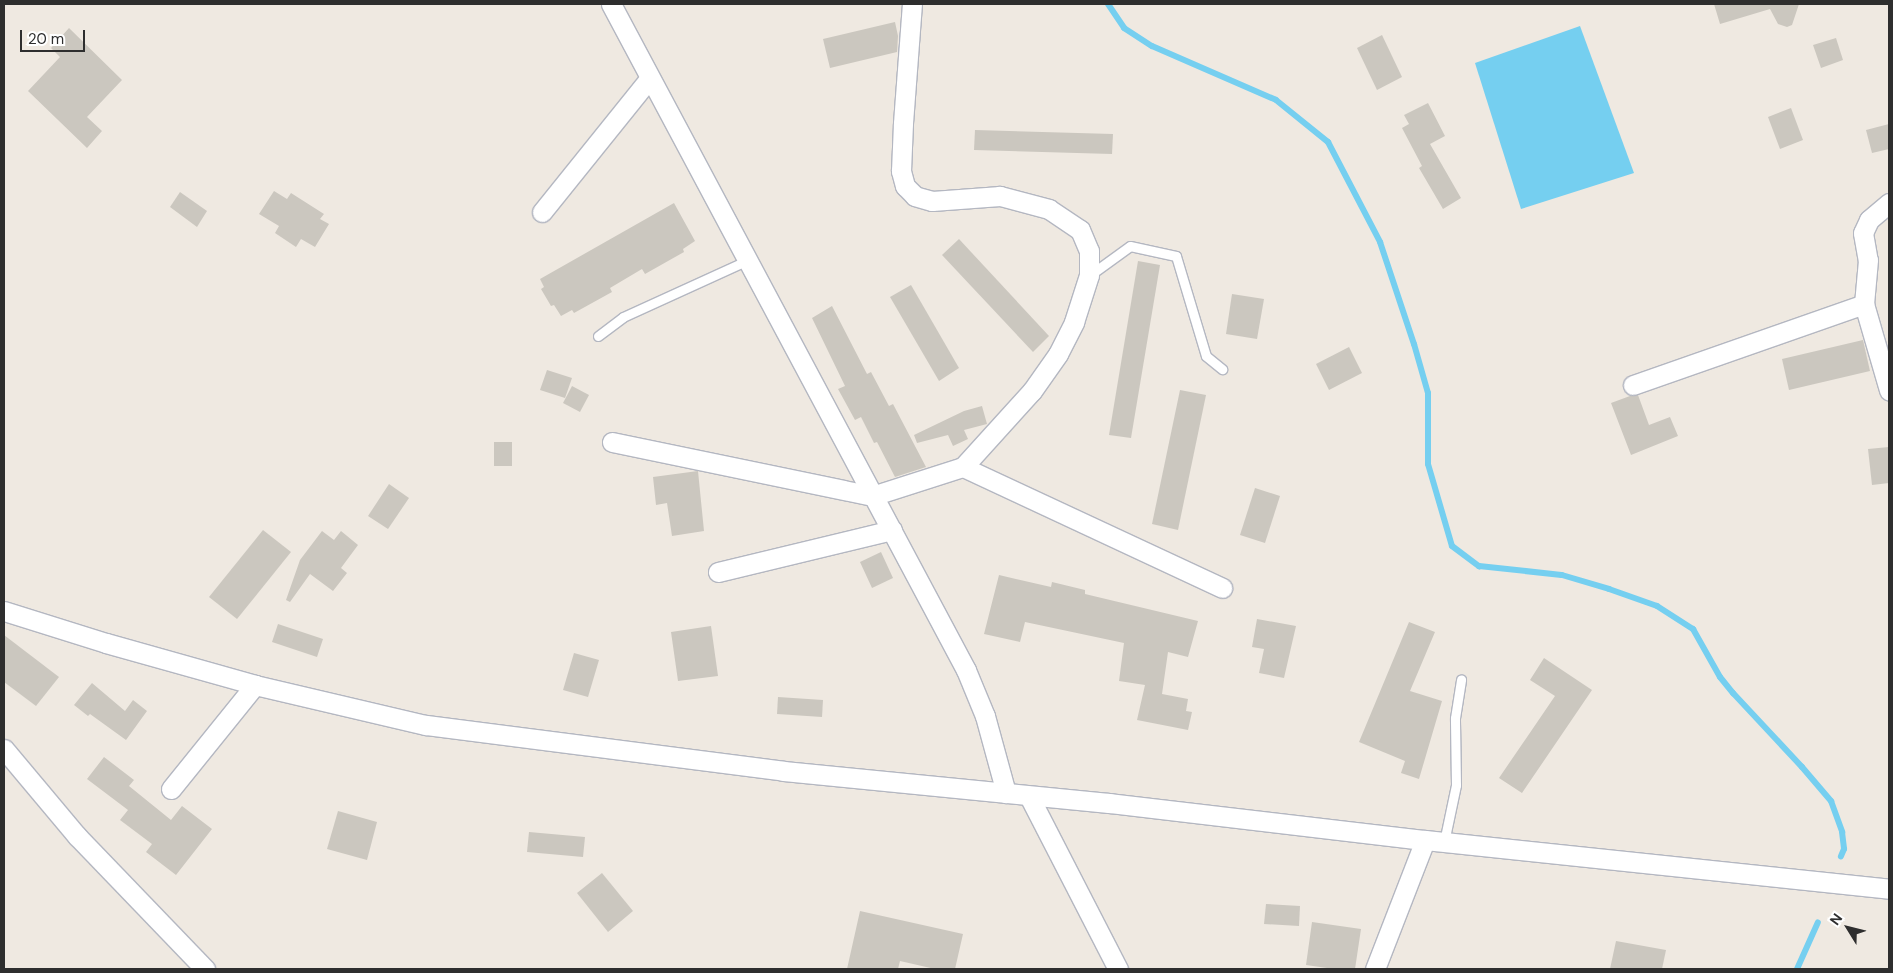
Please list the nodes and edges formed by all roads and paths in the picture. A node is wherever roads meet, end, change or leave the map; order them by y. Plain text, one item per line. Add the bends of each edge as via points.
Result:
1 (611, 4) edge
2 (912, 4) edge
3 (649, 79) junction
4 (1889, 203) edge
5 (542, 212) dead end
6 (746, 261) junction
7 (1090, 275) junction
8 (1864, 304) junction
9 (598, 336) dead end
10 (1222, 369) dead end
11 (1633, 385) dead end
12 (1889, 390) edge
13 (612, 442) dead end
14 (962, 467) junction
15 (872, 496) junction
16 (892, 530) junction
17 (718, 572) dead end
18 (1222, 588) dead end
19 (4, 611) edge
20 (1461, 679) dead end
21 (254, 685) junction
22 (4, 749) edge
23 (171, 789) dead end
24 (1006, 793) junction
25 (1029, 796) junction
26 (1434, 841) junction
27 (1889, 889) edge
28 (205, 969) edge
29 (1118, 969) edge
30 (1375, 969) edge

1 - 3 street
2 - 7 street via 903,123 902,171 905,186 915,196 932,201 1000,196 1048,209 1080,230 1089,251
3 - 5 street
3 - 6 street
4 - 8 street via 1869,220 1863,233 1868,260
6 - 9 lane via 623,317
6 - 15 street
7 - 10 lane via 1130,246 1176,256 1206,356
7 - 14 street via 1074,322 1058,354 1032,392
8 - 11 street
8 - 12 street
13 - 15 street
14 - 15 street
14 - 18 street
15 - 16 street
16 - 17 street
16 - 24 street via 974,688
19 - 21 street
20 - 26 lane via 1455,718 1456,785
21 - 23 street
21 - 24 street via 426,725 783,771
22 - 28 street via 77,836
24 - 25 street
25 - 26 street
25 - 29 street
26 - 27 street
26 - 30 street

